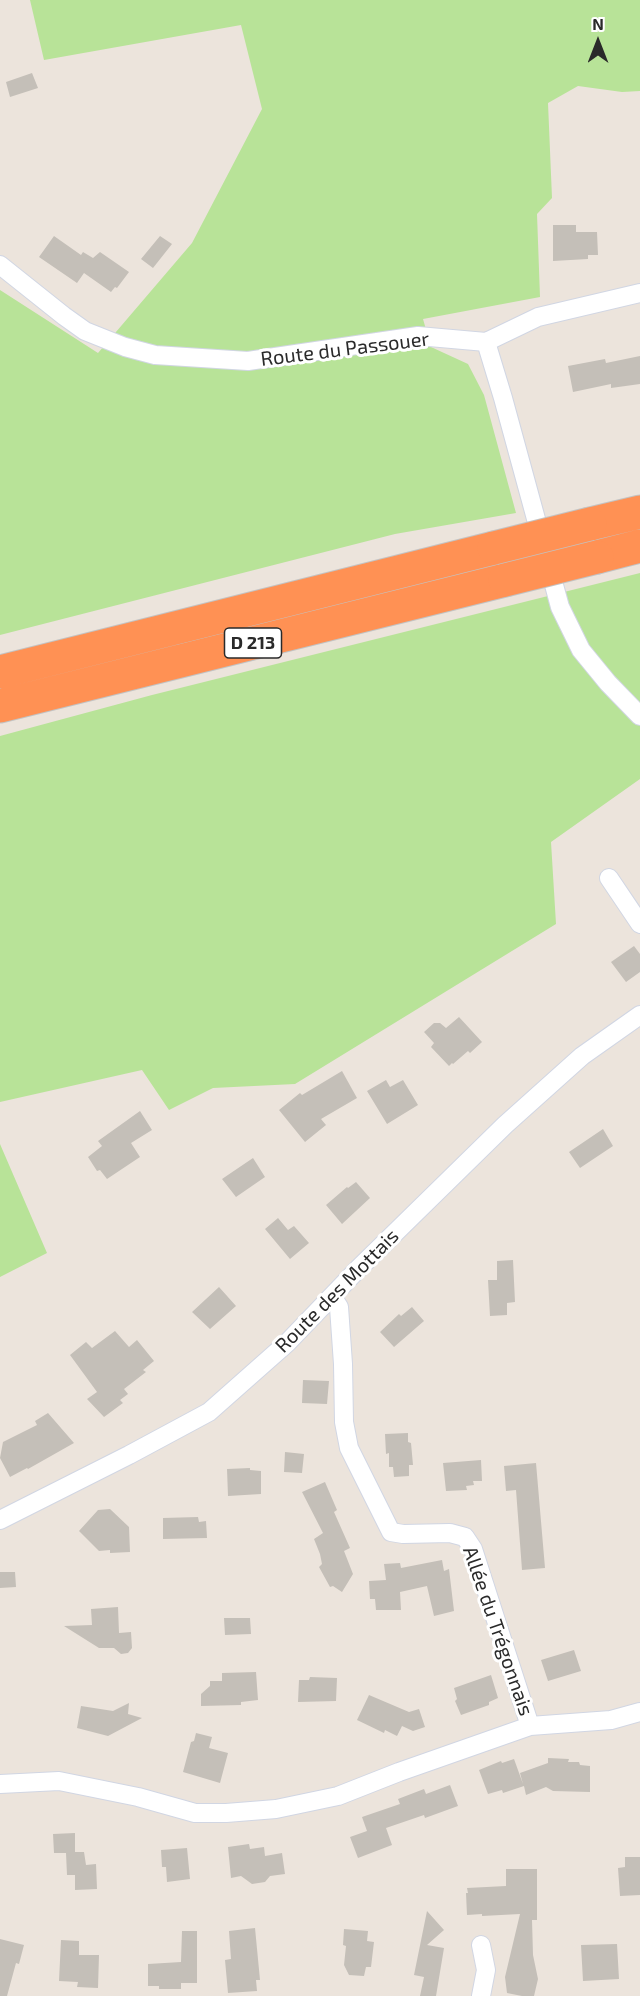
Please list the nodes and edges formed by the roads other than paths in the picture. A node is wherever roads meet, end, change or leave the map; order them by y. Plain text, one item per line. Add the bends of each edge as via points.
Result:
1 (0, 266) edge
2 (640, 293) edge
3 (486, 342) junction
4 (640, 512) edge
5 (640, 546) edge
6 (0, 672) edge
7 (0, 706) edge
8 (640, 716) edge
9 (609, 878) dead end
10 (640, 924) edge
11 (640, 1015) edge
12 (332, 1296) junction
13 (0, 1520) edge
14 (640, 1712) edge
15 (530, 1726) junction
16 (0, 1784) edge
17 (481, 1945) dead end
18 (481, 1996) edge

1 - 3 street, Route du Passouer via 86,331 154,355 248,361 418,336
2 - 3 street via 538,317
3 - 8 street via 560,607 581,650
4 - 6 highway, D 213, bridge
5 - 7 highway, D 213, bridge
9 - 10 street
11 - 12 street, Route des Mottais via 582,1056 505,1125
12 - 13 street, Route des Mottais via 287,1343 208,1412
12 - 15 street, Allée du Trégonnais via 339,1307 344,1422 349,1448 391,1532 450,1533 465,1537 473,1549
14 - 15 street via 611,1720
15 - 16 street via 338,1796 276,1809 195,1813 59,1781
17 - 18 street via 486,1970

